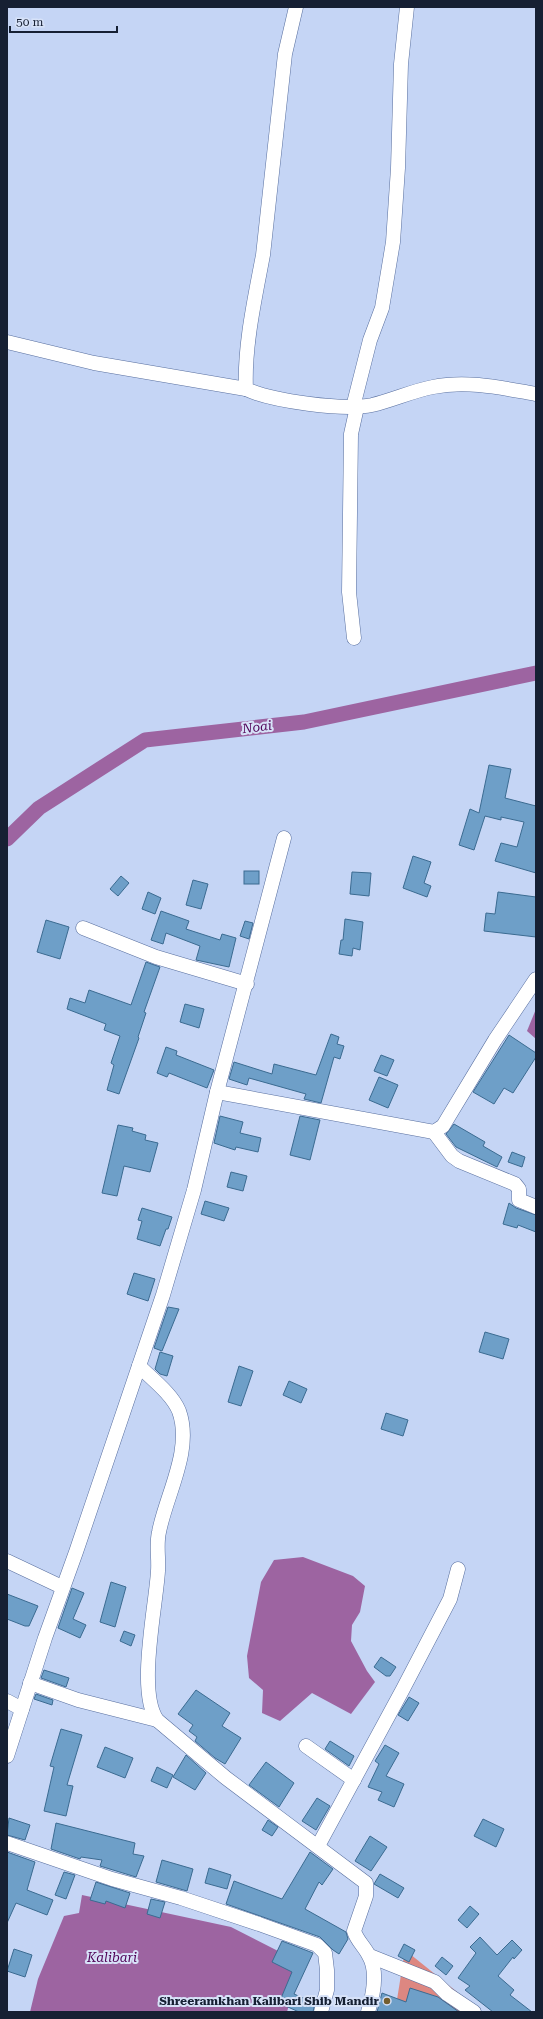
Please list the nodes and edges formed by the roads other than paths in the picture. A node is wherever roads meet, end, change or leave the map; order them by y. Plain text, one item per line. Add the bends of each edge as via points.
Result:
1 (296, 7) edge
2 (407, 7) edge
3 (7, 342) edge
4 (246, 389) junction
5 (536, 394) edge
6 (355, 407) junction
7 (354, 638) dead end
8 (284, 838) dead end
9 (83, 928) dead end
10 (536, 979) edge
11 (247, 984) junction
12 (218, 1092) junction
13 (434, 1132) junction
14 (536, 1207) edge
15 (138, 1366) junction
16 (7, 1561) edge
17 (458, 1569) dead end
18 (62, 1587) junction
19 (30, 1683) junction
20 (7, 1702) edge
21 (22, 1708) junction
22 (157, 1720) junction
23 (306, 1746) dead end
24 (7, 1754) edge
25 (354, 1780) junction
26 (7, 1844) edge
27 (318, 1846) junction
28 (370, 1956) junction
29 (321, 2012) edge
30 (368, 2012) edge
31 (474, 2012) edge

1 - 4 street via 285,54 264,256 245,370
2 - 6 street via 401,64 393,242 382,308 370,340
3 - 4 street via 94,363
4 - 6 street via 276,400
5 - 6 street via 458,384 433,387 372,405
6 - 7 street via 351,442 350,592
8 - 11 street
9 - 11 street via 156,956
10 - 13 street via 495,1040 450,1116 443,1126
11 - 12 street
12 - 13 street
12 - 15 street via 194,1190 163,1295
13 - 14 street via 452,1156 465,1164 516,1184 519,1189 519,1200
15 - 18 street
15 - 22 street via 174,1402 179,1412 182,1430 174,1485 158,1533 159,1569 149,1638 149,1698 150,1708
16 - 18 street
17 - 25 street via 450,1598
18 - 19 street
19 - 21 street
19 - 22 street via 78,1700
20 - 21 street
21 - 24 street
22 - 27 street via 226,1778
23 - 25 street
25 - 27 street
26 - 29 street via 245,1919 317,1945 325,1953 327,1970 327,1990
27 - 28 street via 366,1883 366,1896 354,1932
28 - 30 street via 373,1976
28 - 31 street via 435,1982 447,1994

